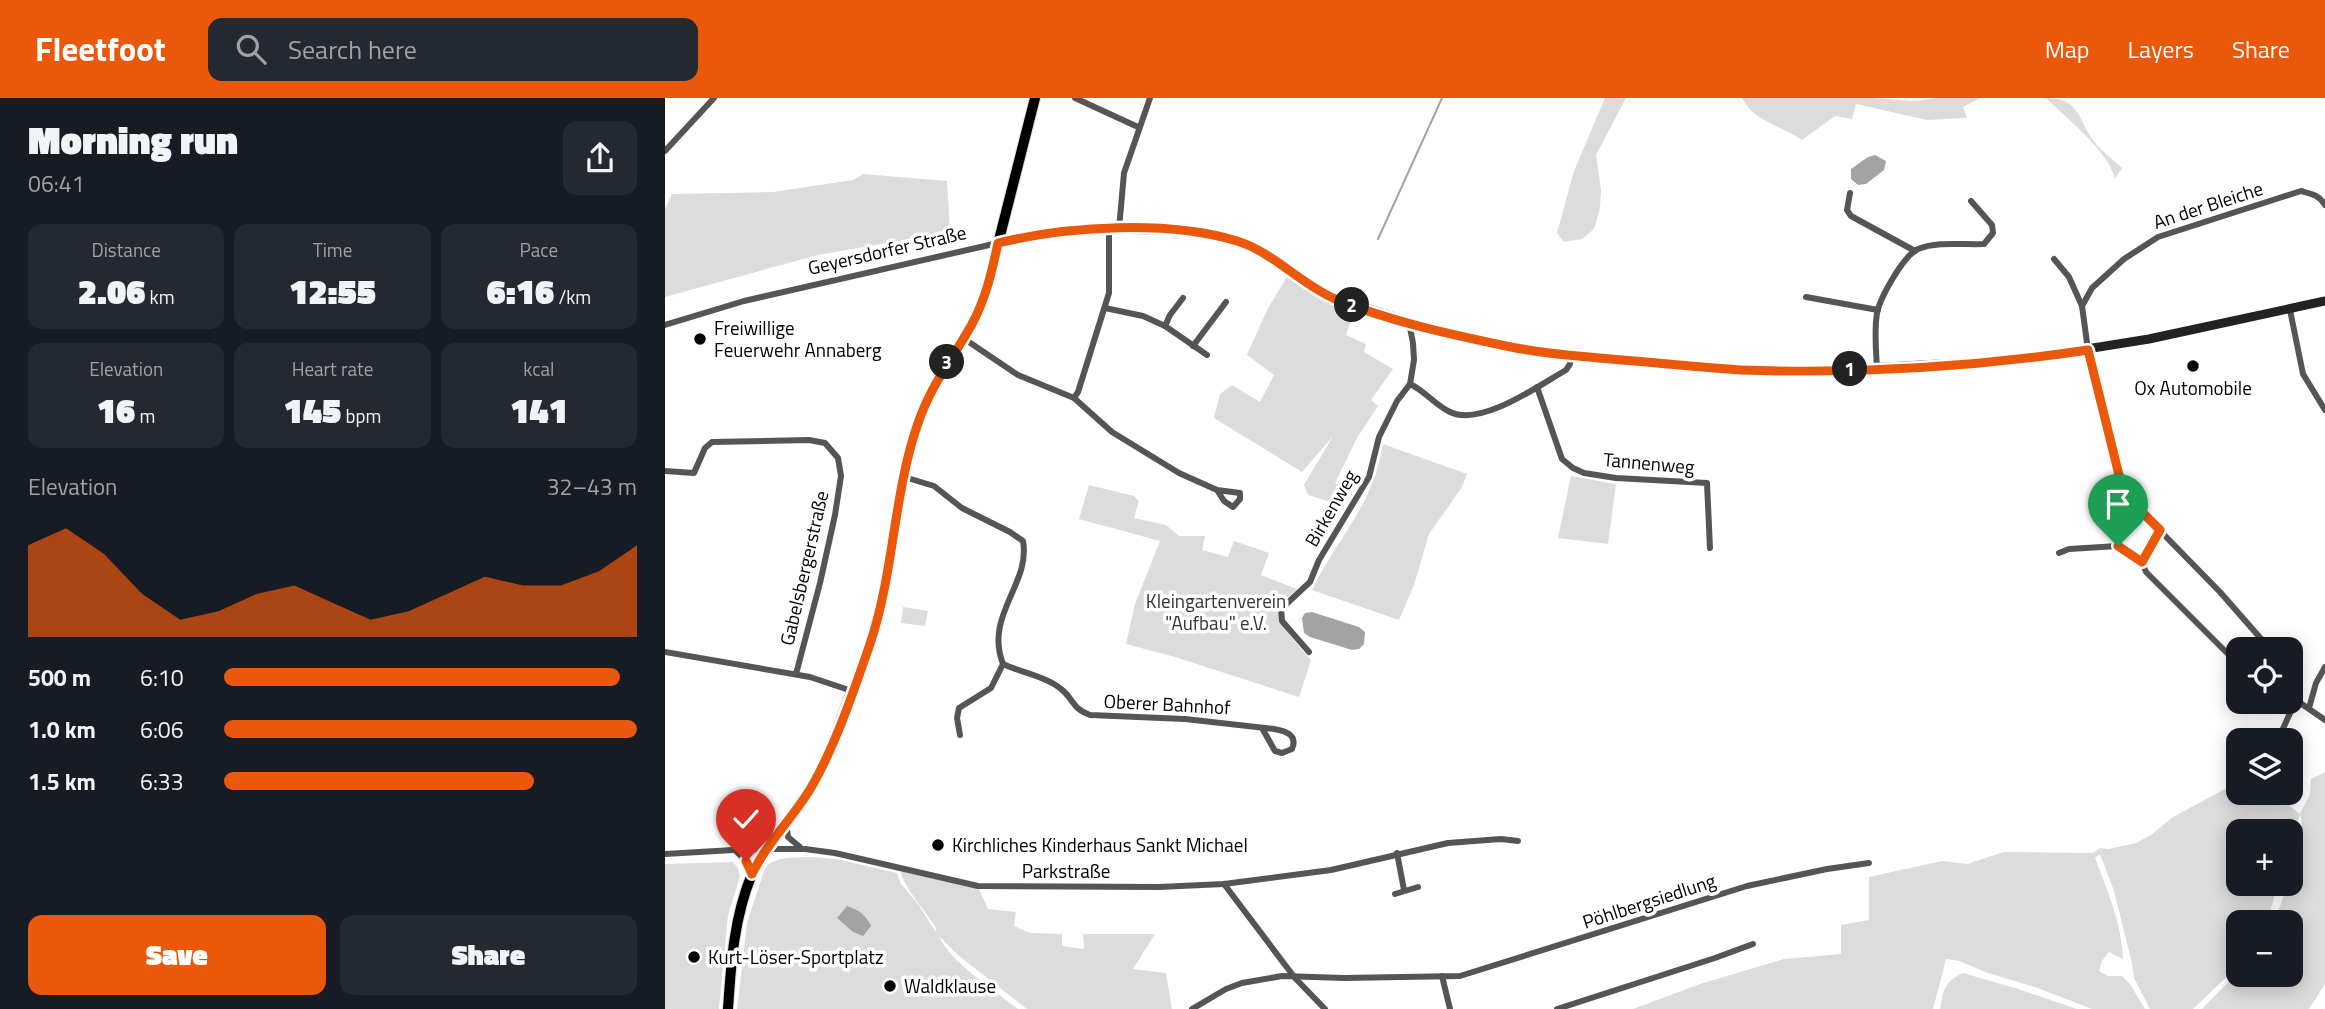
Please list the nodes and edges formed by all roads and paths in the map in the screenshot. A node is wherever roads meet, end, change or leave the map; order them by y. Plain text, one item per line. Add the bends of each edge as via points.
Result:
1 (714, 98) edge
2 (1035, 98) edge
3 (1075, 98) edge
4 (1150, 98) edge
5 (1138, 127) junction
6 (665, 151) edge
7 (1850, 193) dead end
8 (1971, 201) dead end
9 (2325, 205) edge
10 (1114, 229) junction
11 (998, 243) junction
12 (1915, 251) junction
13 (2054, 259) dead end
14 (1806, 297) dead end
15 (1182, 298) dead end
16 (2325, 301) edge
17 (1226, 302) dead end
18 (2082, 306) junction
19 (1105, 308) junction
20 (1878, 310) junction
21 (2290, 310) junction
22 (1409, 323) junction
23 (665, 325) edge
24 (1165, 326) junction
25 (963, 338) junction
26 (1193, 346) junction
27 (2088, 350) junction
28 (1207, 355) dead end
29 (1571, 355) junction
30 (1877, 368) junction
31 (1410, 384) junction
32 (1537, 387) junction
33 (1074, 398) junction
34 (2325, 410) edge
35 (665, 471) edge
36 (904, 477) junction
37 (1217, 490) dead end
38 (2160, 530) junction
39 (1710, 548) dead end
40 (2059, 553) dead end
41 (2142, 562) junction
42 (2258, 637) edge
43 (665, 652) edge
44 (1309, 652) dead end
45 (2226, 652) edge
46 (1003, 663) junction
47 (2325, 667) edge
48 (796, 674) junction
49 (852, 691) junction
50 (2303, 704) edge
51 (2309, 708) junction
52 (2325, 720) edge
53 (1262, 728) junction
54 (960, 735) dead end
55 (786, 822) junction
56 (1518, 841) dead end
57 (766, 849) junction
58 (805, 849) junction
59 (735, 850) junction
60 (1397, 853) junction
61 (665, 854) edge
62 (1869, 863) dead end
63 (752, 874) junction
64 (1224, 884) junction
65 (1418, 887) dead end
66 (1404, 890) junction
67 (1395, 894) dead end
68 (1753, 944) dead end
69 (1442, 976) junction
70 (1295, 978) junction
71 (728, 1009) edge
72 (1192, 1009) edge
73 (1325, 1009) edge
74 (1450, 1009) edge
75 (1557, 1009) edge

1 - 6 street
2 - 11 main road
3 - 5 street
4 - 5 street
5 - 10 street
7 - 12 street via 1847,210 1851,216
8 - 12 street via 1992,225 1993,233 1984,244 1927,246
9 - 18 street, An der Bleiche via 2315,194 2301,191 2158,237 2092,288
10 - 11 main road, Geyersdorfer Straße
10 - 19 street
10 - 22 main road, Geyersdorfer Straße via 1191,231 1240,241 1332,297
11 - 23 street, Geyersdorfer Straße via 744,301
11 - 25 main road via 985,295
12 - 20 street
13 - 18 street via 2069,277
14 - 20 street
15 - 24 street
16 - 21 main road, Geyersdorfer Straße
17 - 26 street
18 - 27 street
19 - 24 street
19 - 33 street
20 - 30 street
21 - 27 main road, Geyersdorfer Straße
21 - 34 street via 2303,374
22 - 29 main road, Geyersdorfer Straße
22 - 31 street, Birkenweg via 1414,360
24 - 26 street
25 - 33 street via 1018,375
25 - 36 main road via 925,403
26 - 28 street
27 - 30 main road, Geyersdorfer Straße via 2003,362
27 - 38 street via 2120,479 2132,502
29 - 30 main road, Geyersdorfer Straße via 1742,370
29 - 32 street via 1566,370
31 - 32 street via 1453,414 1468,417
31 - 44 street, Birkenweg via 1378,437 1369,477 1310,582 1281,609 1282,621
32 - 39 street, Tannenweg via 1562,459 1573,468 1616,478 1707,483
33 - 37 street via 1135,448
35 - 48 street, Gabelsbergerstraße via 694,474 705,447 712,442 809,440 825,443 838,458 839,494
36 - 46 street via 934,486 962,508 1023,541 1024,561 998,630 997,649
36 - 49 main road via 882,604
38 - 41 street
38 - 42 street
40 - 41 street via 2118,546
41 - 45 street via 2146,572
43 - 48 street
46 - 53 street, Oberer Bahnhof via 1062,689 1079,711 1090,715
46 - 54 street via 991,688 959,708
47 - 51 street
48 - 49 street
49 - 55 main road via 813,783
50 - 51 street
51 - 52 street
53 - 53 street, Oberer Bahnhof via 1275,751 1292,749 1288,733
55 - 57 main road
55 - 58 street via 790,840
56 - 60 street, Parkstraße via 1448,843
57 - 58 street, Parkstraße
57 - 59 street, Parkstraße
57 - 63 main road
58 - 64 street, Parkstraße via 978,886
59 - 61 street, Parkstraße
59 - 63 street
60 - 64 street, Parkstraße via 1331,870
60 - 66 street
62 - 69 street, Pöhlbergsiedlung via 1747,886 1478,971
63 - 71 main road via 734,939
64 - 70 street
65 - 66 street
66 - 67 street
68 - 75 street
69 - 70 street, Pöhlbergsiedlung
69 - 74 street
70 - 72 street, Pöhlbergsiedlung via 1242,983
70 - 73 street

